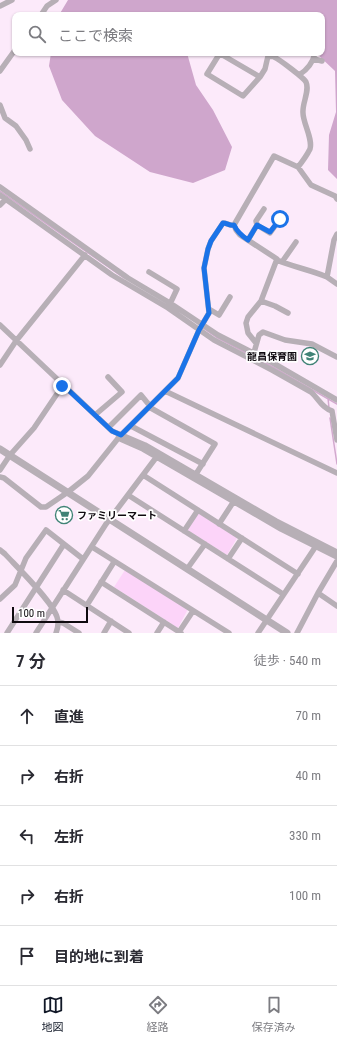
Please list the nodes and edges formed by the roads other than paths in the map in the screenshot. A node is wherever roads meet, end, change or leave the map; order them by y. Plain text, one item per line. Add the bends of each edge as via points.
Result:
1 (12, 0) edge
2 (56, 0) edge
3 (47, 3) edge
4 (0, 6) edge
5 (42, 12) edge
6 (12, 54) edge
7 (218, 56) edge
8 (225, 56) edge
9 (314, 56) edge
10 (322, 61) dead end
11 (1, 67) edge
12 (299, 75) junction
13 (260, 77) junction
14 (0, 105) edge
15 (30, 149) dead end
16 (298, 167) junction
17 (0, 187) edge
18 (0, 195) edge
19 (336, 197) edge
20 (6, 199) junction
21 (0, 205) edge
22 (264, 209) dead end
23 (280, 219) dead end
24 (234, 225) junction
25 (257, 225) junction
26 (337, 234) edge
27 (248, 240) junction
28 (296, 242) dead end
29 (85, 255) junction
30 (279, 261) junction
31 (114, 272) junction
32 (149, 272) dead end
33 (327, 277) junction
34 (337, 284) edge
35 (230, 297) dead end
36 (261, 301) junction
37 (169, 305) junction
38 (209, 309) junction
39 (288, 313) dead end
40 (200, 327) junction
41 (1, 329) edge
42 (15, 342) junction
43 (256, 343) junction
44 (253, 356) junction
45 (337, 357) edge
46 (0, 365) edge
47 (108, 377) dead end
48 (62, 386) junction
49 (165, 392) junction
50 (337, 400) edge
51 (150, 407) junction
52 (337, 407) edge
53 (330, 410) junction
54 (95, 415) junction
55 (131, 426) junction
56 (109, 427) junction
57 (120, 437) junction
58 (154, 437) junction
59 (337, 440) edge
60 (148, 447) junction
61 (0, 449) edge
62 (10, 455) junction
63 (158, 455) junction
64 (203, 464) junction
65 (0, 470) edge
66 (337, 473) edge
67 (196, 474) junction
68 (143, 475) junction
69 (0, 477) edge
70 (68, 492) junction
71 (128, 495) junction
72 (234, 501) junction
73 (198, 510) junction
74 (110, 519) junction
75 (219, 524) junction
76 (184, 531) junction
77 (242, 538) junction
78 (64, 544) junction
79 (205, 544) junction
80 (316, 546) junction
81 (92, 547) junction
82 (0, 550) edge
83 (337, 552) edge
84 (337, 557) edge
85 (83, 559) junction
86 (228, 559) junction
87 (337, 561) edge
88 (114, 562) junction
89 (187, 569) junction
90 (20, 571) junction
91 (298, 574) junction
92 (101, 582) junction
93 (36, 588) junction
94 (63, 590) junction
95 (318, 593) junction
96 (283, 594) junction
97 (0, 599) edge
98 (86, 605) junction
99 (337, 606) edge
100 (52, 607) junction
101 (193, 610) junction
102 (267, 620) junction
103 (111, 621) junction
104 (58, 622) junction
105 (164, 622) junction
106 (180, 632) edge
107 (6, 633) edge
108 (36, 633) edge
109 (56, 633) edge
110 (79, 633) edge
111 (104, 633) edge
112 (129, 633) edge
113 (157, 633) edge
114 (229, 633) edge
115 (258, 633) edge
116 (287, 633) edge
117 (297, 633) edge

1 - 4 street
2 - 3 street
3 - 5 street
6 - 11 street
7 - 13 street via 207,74 243,96
8 - 13 street
9 - 10 street
9 - 12 street via 304,72
12 - 13 street via 274,57 268,56
12 - 16 street via 306,82 302,112 310,148
14 - 15 street via 4,118 16,126
16 - 19 street via 311,185
16 - 24 street via 274,156
17 - 31 street via 45,218
18 - 20 street
20 - 21 street
20 - 29 street
22 - 25 street via 256,220
23 - 25 street via 270,232
24 - 27 street via 240,235
24 - 38 street via 223,223 208,249 204,268
25 - 27 street
26 - 33 street
27 - 30 street
28 - 30 street
29 - 31 street
29 - 42 street
30 - 33 street
30 - 36 street
31 - 37 street
32 - 37 street via 177,289
33 - 34 street
35 - 38 street via 219,315
36 - 39 street
36 - 43 street via 246,323 248,333
37 - 40 street
38 - 40 street
40 - 44 street via 214,340
40 - 49 street via 178,378
41 - 42 street
42 - 46 street
42 - 48 street
43 - 44 street
43 - 45 street via 263,332 285,340 312,344
44 - 50 street
44 - 53 street via 311,392
47 - 54 street via 122,392
48 - 54 street
48 - 62 street via 34,428
49 - 51 street
49 - 66 street
51 - 55 street
51 - 56 street via 141,395
51 - 64 street via 215,444
52 - 53 street
53 - 59 street
54 - 56 street
55 - 57 street
55 - 58 street
56 - 57 street
57 - 60 street via 133,439
57 - 63 street
57 - 70 street via 88,476
58 - 60 street
58 - 64 street
60 - 63 street
61 - 62 street
62 - 65 street
62 - 70 street
63 - 67 street
63 - 68 street
63 - 72 street
64 - 67 street
67 - 83 street via 276,521
68 - 71 street
68 - 73 street
69 - 70 street via 42,508
70 - 74 street
71 - 74 street
71 - 76 street
72 - 75 street
72 - 80 street
73 - 75 street
73 - 76 street
74 - 81 street
74 - 89 street
75 - 77 street
76 - 79 street
77 - 86 street
77 - 91 street
78 - 85 street
78 - 90 street via 46,530
78 - 93 street
79 - 86 street
79 - 89 street
80 - 84 street
80 - 91 street
81 - 85 street
81 - 88 street
82 - 90 street
85 - 94 street
86 - 96 street
87 - 95 street
88 - 92 street
88 - 101 street
89 - 102 street
90 - 93 street
90 - 97 street via 15,585
91 - 96 street
92 - 98 street
92 - 105 street
93 - 100 street
93 - 107 street
94 - 98 street
94 - 100 street
95 - 99 street
95 - 117 street
96 - 102 street
98 - 103 street
100 - 104 street
100 - 108 street
101 - 106 street
101 - 114 street
102 - 115 street
102 - 116 street
103 - 111 street
103 - 112 street
104 - 109 street
104 - 110 street
105 - 106 street
105 - 113 street

